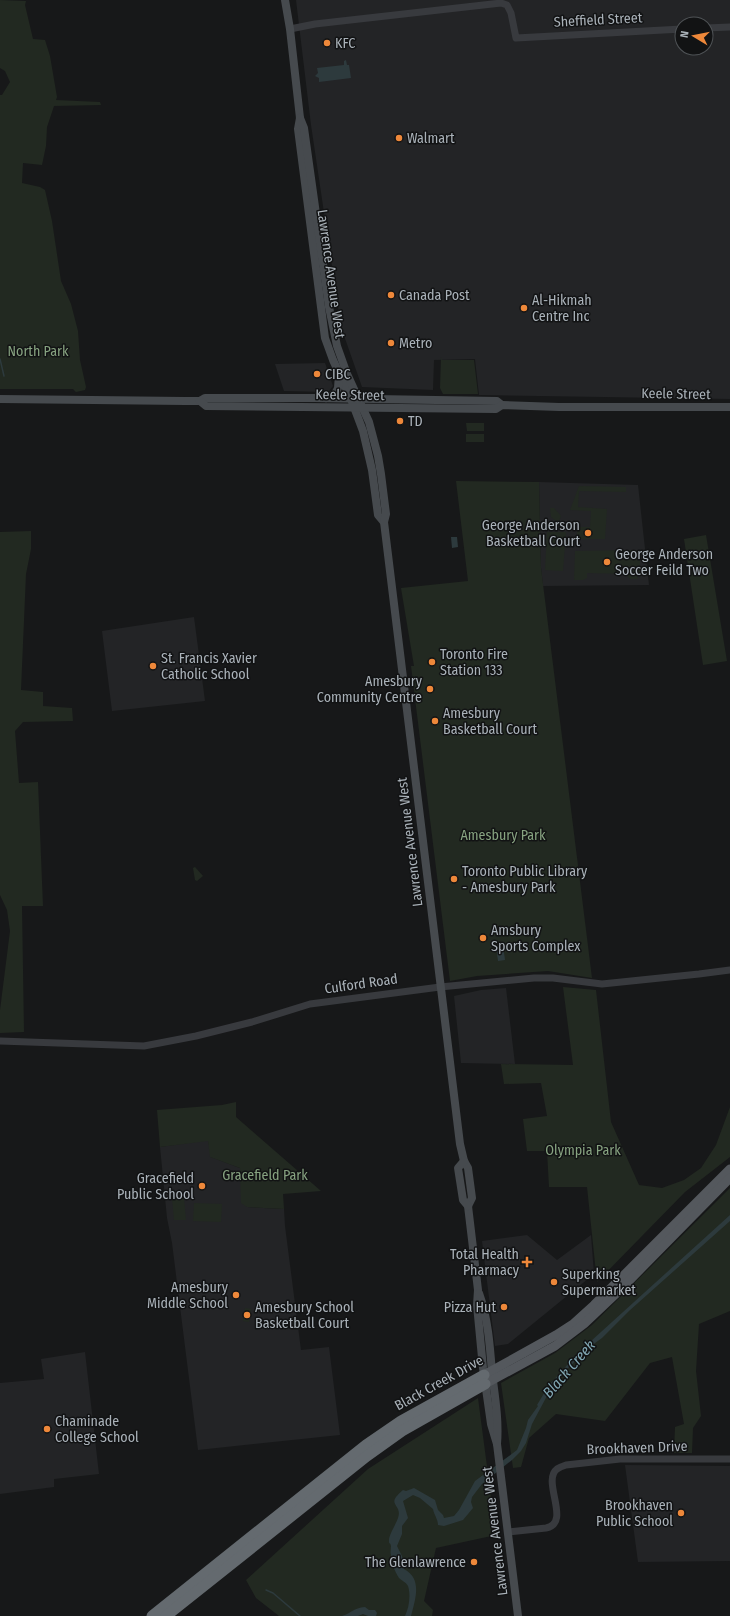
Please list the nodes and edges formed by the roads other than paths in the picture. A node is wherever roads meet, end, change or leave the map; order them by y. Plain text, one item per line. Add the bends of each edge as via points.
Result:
1 (286, 1) edge
2 (730, 27) edge
3 (714, 28) edge
4 (290, 29) junction
5 (674, 29) edge
6 (300, 118) junction
7 (329, 307) junction
8 (321, 310) junction
9 (339, 372) junction
10 (326, 398) junction
11 (0, 399) edge
12 (355, 399) junction
13 (436, 400) junction
14 (200, 401) junction
15 (502, 405) junction
16 (354, 408) junction
17 (363, 408) junction
18 (384, 408) junction
19 (730, 408) edge
20 (436, 409) junction
21 (368, 422) junction
22 (383, 521) junction
23 (730, 970) edge
24 (440, 987) junction
25 (0, 1041) edge
26 (730, 1169) edge
27 (730, 1178) edge
28 (489, 1378) junction
29 (730, 1458) edge
30 (508, 1532) junction
31 (152, 1616) edge
32 (166, 1616) edge
33 (518, 1616) edge

1 - 4 main road, Lawrence Avenue West
2 - 3 street
4 - 5 street, Sheffield Street via 501,3 507,5 511,13 516,38
4 - 6 main road, Lawrence Avenue West
6 - 7 main road, Lawrence Avenue West via 304,128
6 - 8 main road, Lawrence Avenue West via 298,129
7 - 8 main road
7 - 12 main road, Lawrence Avenue West via 337,346
8 - 9 main road, Lawrence Avenue West via 325,338
9 - 10 main road via 338,388 335,394
9 - 12 main road, Lawrence Avenue West
10 - 12 main road, Keele Street
10 - 14 main road, Keele Street via 205,398
11 - 14 main road, Keele Street
12 - 13 main road, Keele Street
12 - 16 main road, Lawrence Avenue West
12 - 17 main road, Lawrence Avenue West
13 - 15 main road, Keele Street via 497,401
13 - 20 main road
14 - 16 main road, Keele Street via 206,406
15 - 19 main road, Keele Street
15 - 20 main road, Keele Street via 496,408
16 - 17 main road, Keele Street
16 - 22 main road, Lawrence Avenue West via 363,431 372,470 378,515
17 - 18 main road, Keele Street
17 - 21 main road, Lawrence Avenue West
18 - 20 main road, Keele Street
18 - 21 main road via 374,412
21 - 22 main road, Lawrence Avenue West via 381,474 386,514
22 - 24 main road, Lawrence Avenue West
23 - 24 street, Culford Road via 602,984 534,978
24 - 25 street, Culford Road via 310,1004 252,1022 144,1046
24 - 28 main road, Lawrence Avenue West via 459,1136 468,1168 472,1198 468,1206 478,1290 476,1305
26 - 28 main road, Black Creek Drive via 594,1306 573,1324
27 - 28 main road, Black Creek Drive via 584,1324 555,1346
28 - 30 main road, Lawrence Avenue West via 491,1424 497,1444
28 - 31 highway, Black Creek Drive via 401,1421 366,1445
28 - 32 highway, Black Creek Drive via 402,1431 367,1456
29 - 30 street, Brookhaven Drive via 620,1459 559,1467 552,1479 556,1524 552,1527
30 - 33 main road, Lawrence Avenue West

